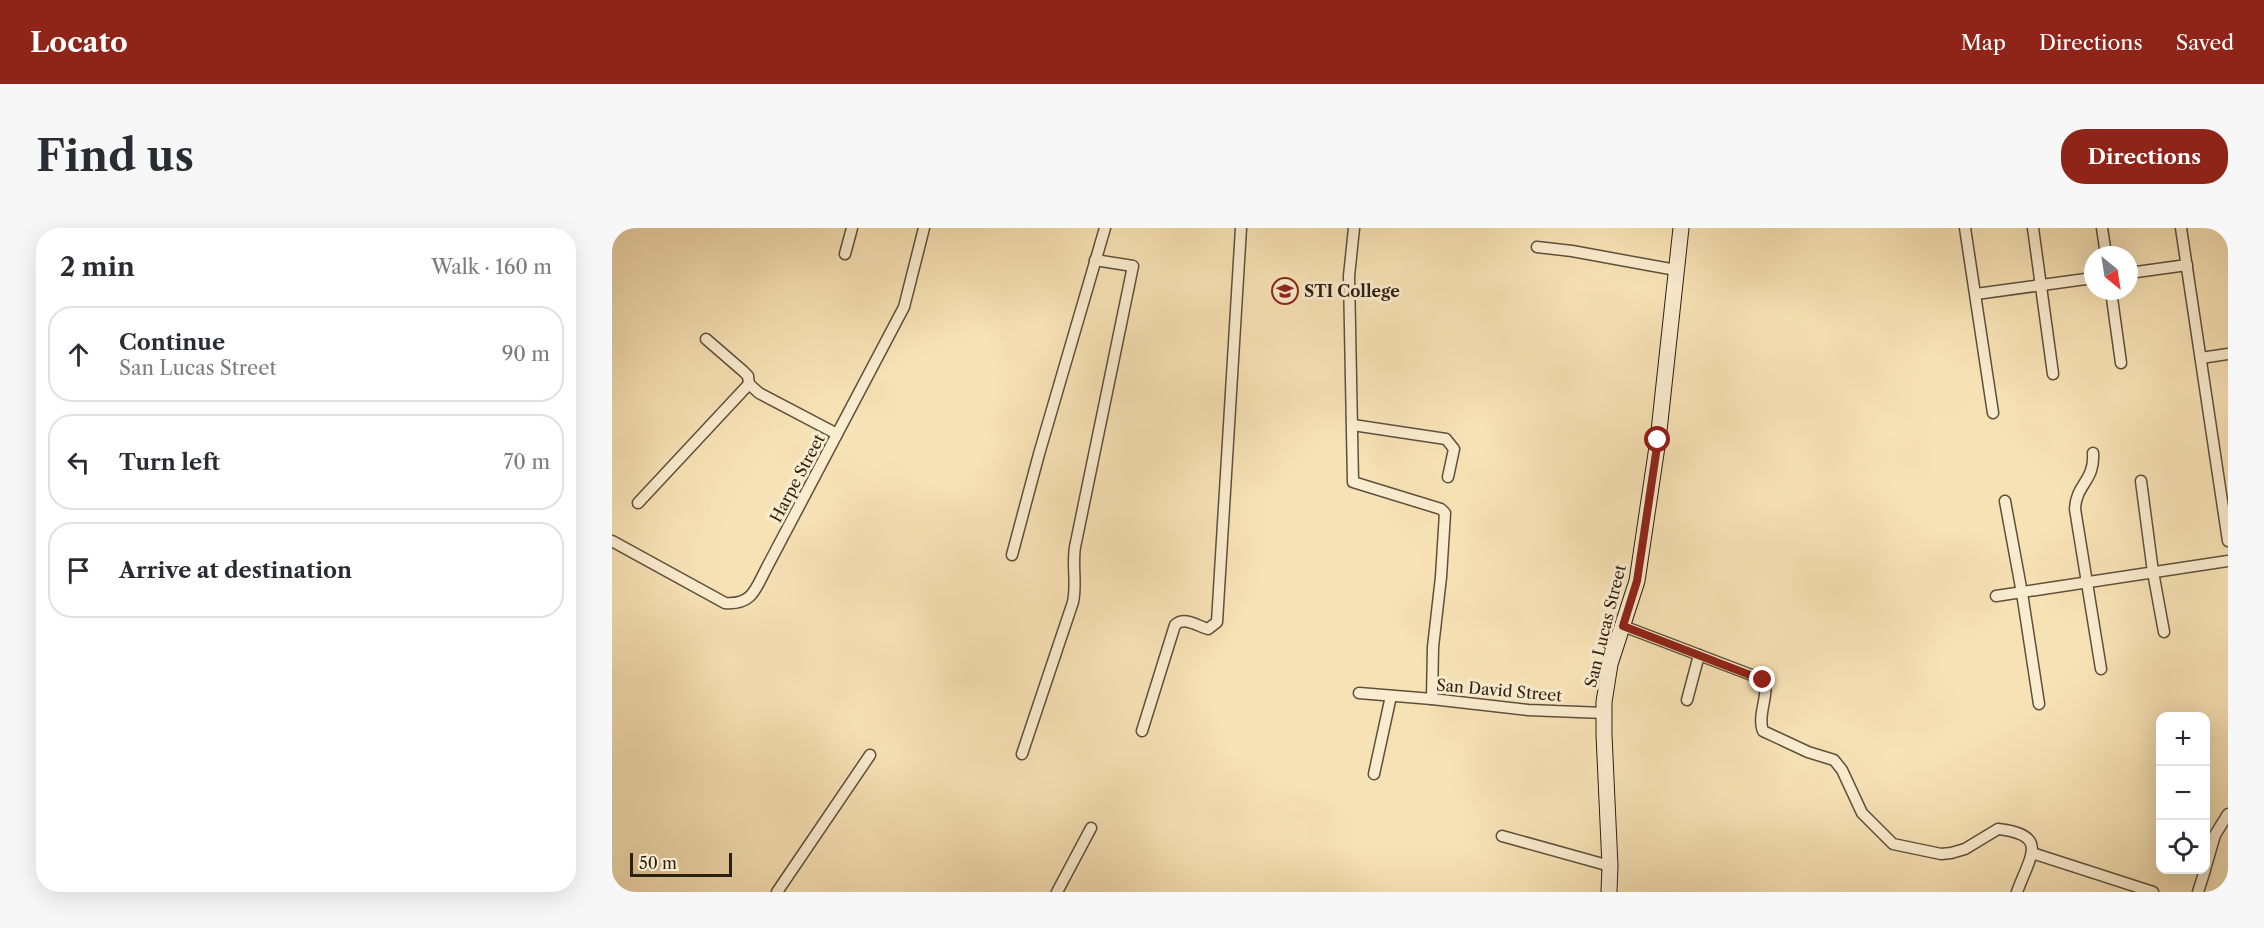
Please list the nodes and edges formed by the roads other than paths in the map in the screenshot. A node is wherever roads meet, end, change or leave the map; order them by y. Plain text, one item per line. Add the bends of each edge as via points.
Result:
1 (852, 228) edge
2 (924, 228) edge
3 (1105, 228) edge
4 (1241, 228) edge
5 (1354, 228) edge
6 (1681, 228) edge
7 (1965, 228) edge
8 (2033, 228) edge
9 (2102, 228) edge
10 (2181, 228) edge
11 (2105, 246) edge
12 (1537, 248) dead end
13 (845, 254) dead end
14 (1095, 260) junction
15 (2187, 265) junction
16 (1676, 270) junction
17 (2138, 272) edge
18 (2084, 279) edge
19 (2041, 285) junction
20 (1976, 294) junction
21 (2112, 300) edge
22 (706, 339) dead end
23 (2228, 354) edge
24 (2201, 358) junction
25 (2121, 363) dead end
26 (2054, 374) dead end
27 (749, 384) junction
28 (1993, 413) dead end
29 (1353, 425) junction
30 (837, 434) junction
31 (2093, 453) dead end
32 (1448, 477) dead end
33 (2141, 481) dead end
34 (2005, 501) dead end
35 (638, 503) dead end
36 (612, 541) edge
37 (2228, 541) edge
38 (1012, 555) dead end
39 (2228, 561) edge
40 (2153, 572) junction
41 (2086, 582) junction
42 (2022, 593) junction
43 (1996, 596) dead end
44 (1623, 626) junction
45 (2164, 632) dead end
46 (1699, 655) junction
47 (2101, 669) dead end
48 (1359, 693) dead end
49 (1391, 696) junction
50 (1432, 699) junction
51 (1687, 700) dead end
52 (2039, 704) dead end
53 (1604, 712) junction
54 (1142, 731) dead end
55 (1022, 754) dead end
56 (870, 755) dead end
57 (1374, 774) dead end
58 (2228, 814) edge
59 (1091, 828) dead end
60 (1502, 836) dead end
61 (2032, 853) junction
62 (2210, 853) edge
63 (1610, 866) junction
64 (2203, 874) edge
65 (777, 892) edge
66 (1057, 892) edge
67 (1609, 892) edge
68 (2017, 892) edge
69 (2153, 892) edge
70 (2198, 892) edge

1 - 13 street
2 - 30 street, Harpe Street via 904,307
3 - 14 street
4 - 54 street via 1217,622 1208,629 1185,621 1175,625
5 - 29 street via 1350,276
6 - 16 street, San Lucas Street
7 - 20 street
8 - 19 street
9 - 11 street
10 - 15 street
12 - 16 street
14 - 38 street
14 - 55 street via 1133,266 1075,547 1076,591
15 - 17 street
15 - 24 street
16 - 44 street, San Lucas Street via 1658,440 1637,581
18 - 19 street
19 - 20 street
19 - 26 street
20 - 28 street
21 - 25 street
22 - 27 street via 748,376
23 - 24 street
24 - 37 street
27 - 30 street
27 - 35 street
29 - 32 street via 1446,439 1454,449
29 - 50 street via 1353,482 1445,513
30 - 36 street, Harpe Street via 746,601 725,603
31 - 41 street via 2092,472 2075,500
33 - 40 street
34 - 42 street
39 - 40 street
40 - 41 street
40 - 45 street
41 - 42 street
41 - 47 street
42 - 43 street
42 - 52 street
44 - 46 street
44 - 53 street, San Lucas Street via 1610,664
46 - 51 street
46 - 61 street via 1763,680 1763,731 1834,760 1862,813 1890,842 1951,853 2001,829 2025,834 2032,844
48 - 49 street, San David Street
49 - 50 street, San David Street
49 - 57 street
50 - 53 street, San David Street via 1528,710
53 - 63 street, San Lucas Street
56 - 65 street
58 - 62 street
59 - 66 street
60 - 63 street
61 - 68 street
61 - 69 street
63 - 67 street, San Lucas Street
64 - 70 street

